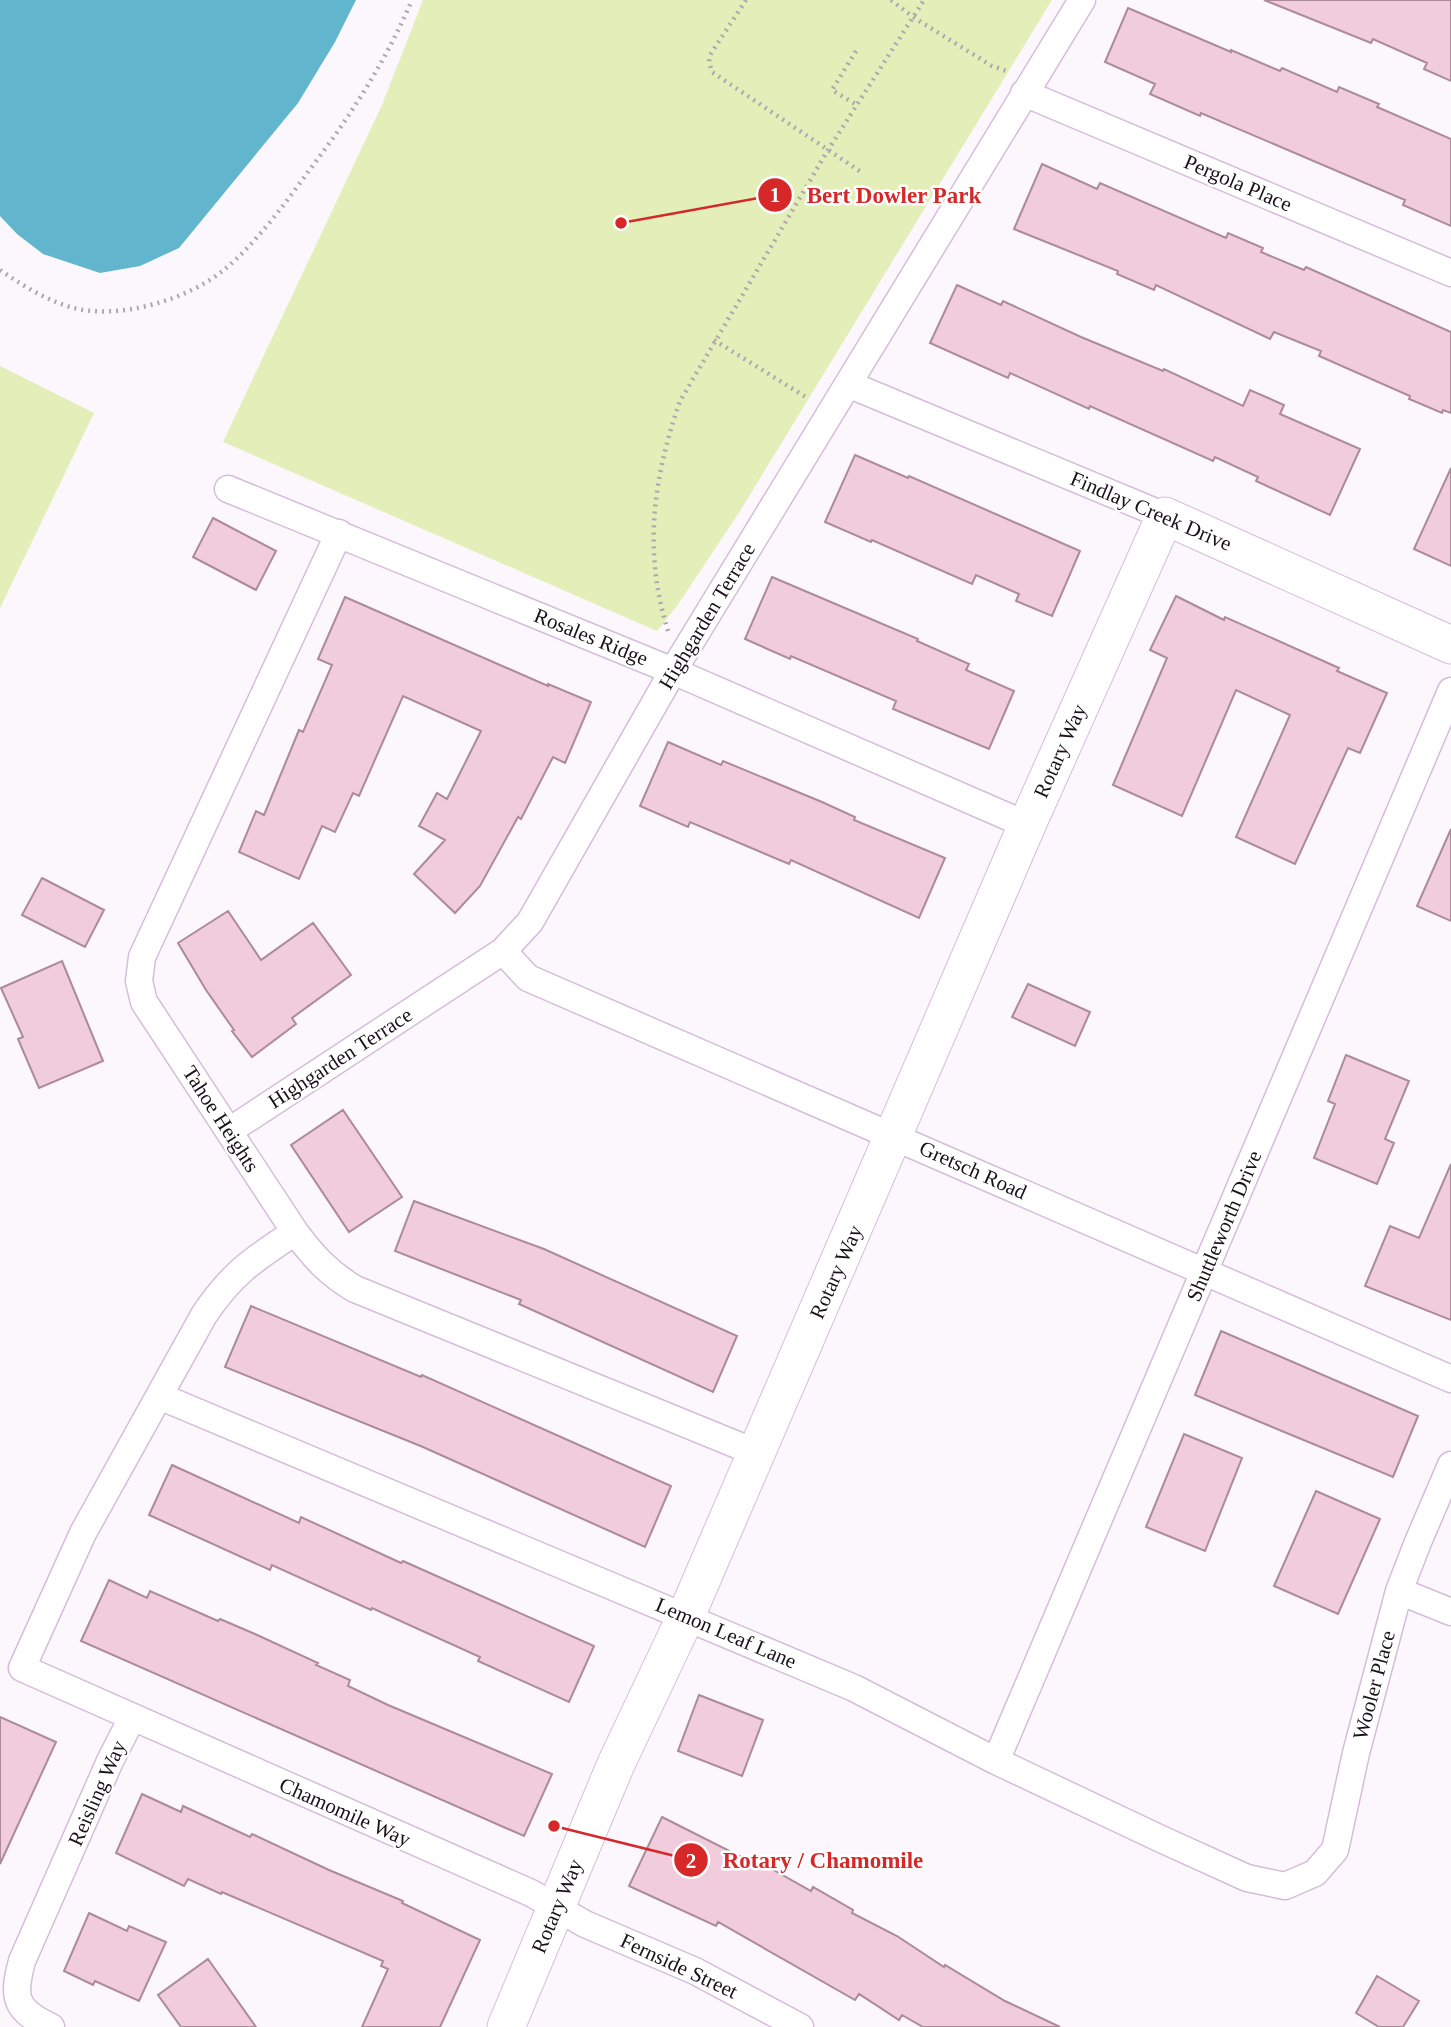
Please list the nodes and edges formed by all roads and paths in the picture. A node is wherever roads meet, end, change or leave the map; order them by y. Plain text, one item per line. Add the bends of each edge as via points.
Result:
1 (412, 0) edge
2 (746, 0) edge
3 (891, 0) edge
4 (924, 0) edge
5 (1083, 0) edge
6 (913, 17) junction
7 (856, 51) dead end
8 (1028, 88) junction
9 (857, 106) junction
10 (828, 150) junction
11 (861, 172) dead end
12 (0, 270) edge
13 (1451, 273) edge
14 (714, 340) junction
15 (848, 384) junction
16 (832, 411) junction
17 (228, 489) dead end
18 (1166, 516) junction
19 (339, 533) junction
20 (1451, 645) edge
21 (676, 666) junction
22 (1451, 691) edge
23 (1027, 825) junction
24 (503, 951) junction
25 (229, 1131) junction
26 (895, 1136) junction
27 (295, 1233) junction
28 (1204, 1273) junction
29 (1451, 1379) edge
30 (159, 1396) junction
31 (757, 1452) junction
32 (1451, 1465) edge
33 (1399, 1591) junction
34 (1451, 1612) edge
35 (686, 1616) junction
36 (132, 1718) junction
37 (996, 1761) junction
38 (1285, 1886) joint
39 (557, 1908) junction
40 (51, 2027) edge
41 (506, 2027) edge
42 (800, 2027) edge

1 - 12 path via 362,96 299,184 239,256 193,291 133,308 72,307 35,293
2 - 10 path via 710,55 712,72
3 - 6 path
4 - 6 path
5 - 8 street, Highgarden Terrace
6 - 8 path
6 - 9 path
7 - 9 path via 832,90
8 - 13 street, Pergola Place
8 - 15 street, Highgarden Terrace
9 - 10 path
10 - 11 path
10 - 14 path
14 - 16 path
14 - 21 path via 680,401 666,440 654,506 657,587
15 - 16 street, Highgarden Terrace
15 - 18 street, Findlay Creek Drive
16 - 21 street, Highgarden Terrace
17 - 19 street, Rosales Ridge
18 - 20 street, Findlay Creek Drive
18 - 23 street, Rotary Way
19 - 21 street, Rosales Ridge
19 - 25 street, Tahoe Heights via 142,957 139,981 144,1002
21 - 23 street, Rosales Ridge
21 - 24 street, Highgarden Terrace via 530,922
22 - 28 street, Shuttleworth Drive
23 - 26 street, Rotary Way
24 - 25 street, Highgarden Terrace
24 - 26 street, Gretsch Road via 528,978
25 - 27 street, Tahoe Heights
26 - 28 street, Gretsch Road
26 - 31 street, Rotary Way
27 - 30 street via 248,1263 222,1288
27 - 31 street, Tahoe Heights via 319,1264 355,1289
28 - 29 street, Gretsch Road
28 - 37 street, Shuttleworth Drive
30 - 35 street, Lemon Leaf Lane
30 - 36 street, Reisling Way via 83,1533 22,1668
31 - 35 street, Rotary Way
32 - 33 street, Wooler Place
33 - 34 street
33 - 38 street, Wooler Place via 1335,1850 1315,1873
35 - 37 street, Lemon Leaf Lane via 854,1688
35 - 39 street, Rotary Way via 616,1765
36 - 39 street, Chamomile Way
36 - 40 street, Reisling Way via 22,1961 16,1985 22,2009
37 - 38 street, Lemon Leaf Lane via 1247,1878
39 - 41 street, Rotary Way
39 - 42 street, Fernside Street via 695,1971

